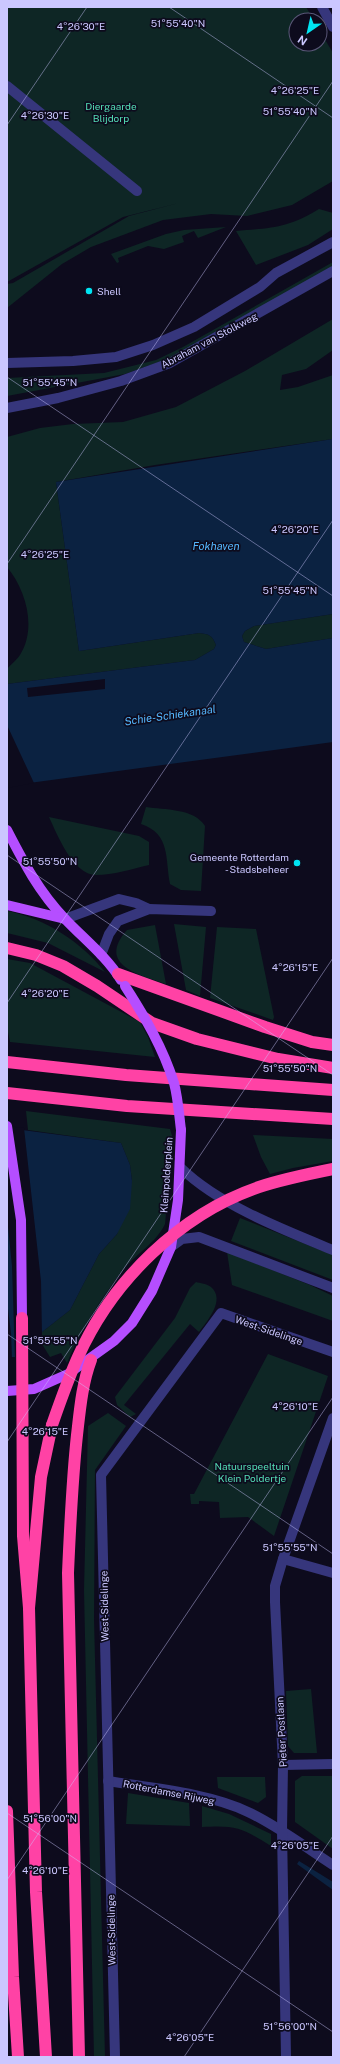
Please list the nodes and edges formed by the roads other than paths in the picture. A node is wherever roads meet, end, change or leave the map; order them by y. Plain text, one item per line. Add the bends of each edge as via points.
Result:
1 (322, 7) edge
2 (333, 27) edge
3 (7, 86) edge
4 (137, 191) dead end
5 (333, 236) edge
6 (333, 242) edge
7 (315, 251) junction
8 (333, 271) edge
9 (7, 363) edge
10 (7, 408) edge
11 (7, 830) edge
12 (7, 905) edge
13 (149, 909) junction
14 (211, 911) dead end
15 (65, 919) junction
16 (7, 948) edge
17 (102, 955) junction
18 (118, 974) junction
19 (333, 1045) edge
20 (7, 1062) edge
21 (333, 1068) edge
22 (333, 1090) edge
23 (7, 1093) edge
24 (333, 1119) edge
25 (7, 1126) edge
26 (180, 1168) junction
27 (333, 1169) edge
28 (171, 1247) junction
29 (333, 1250) edge
30 (333, 1288) edge
31 (22, 1318) joint
32 (333, 1352) edge
33 (91, 1360) junction
34 (7, 1391) edge
35 (332, 1422) edge
36 (283, 1559) junction
37 (333, 1573) edge
38 (29, 1608) junction
39 (333, 1764) edge
40 (283, 1765) junction
41 (108, 1781) junction
42 (7, 1811) edge
43 (282, 1831) junction
44 (333, 1866) edge
45 (18, 2057) edge
46 (46, 2057) edge
47 (78, 2057) edge
48 (114, 2057) edge
49 (286, 2057) edge

1 - 2 street
3 - 4 street
5 - 7 street
6 - 7 street, Abraham van Stolkweg
7 - 9 street, Abraham van Stolkweg via 276,273 260,287 194,327 153,345 116,357
8 - 10 street, Abraham van Stolkweg via 170,363 121,381 58,398
11 - 15 main road, Kleinpolderplein via 36,884
12 - 15 main road
13 - 14 street
13 - 15 street via 119,899
13 - 17 street via 118,921 109,934
15 - 17 main road, Kleinpolderplein
16 - 21 highway via 36,955 63,966 152,1023 197,1039 278,1059
17 - 18 main road, Kleinpolderplein
18 - 19 highway via 265,1027 312,1042
18 - 26 main road, Kleinpolderplein, bridge via 160,1046 174,1084 180,1130
20 - 22 highway via 134,1076
23 - 24 highway via 127,1106
25 - 31 main road via 21,1220
26 - 28 main road, Kleinpolderplein
26 - 29 street via 208,1190 252,1214
27 - 38 highway, bridge via 258,1187 216,1206 184,1227 152,1253 121,1286 78,1356 52,1425 41,1477
28 - 30 street via 182,1239 199,1237
28 - 33 main road, Kleinpolderplein via 152,1291 132,1323
31 - 38 highway, bridge via 23,1528
32 - 41 street, West-Sidelinge via 221,1313 100,1475
33 - 34 main road, Kleinpolderplein via 68,1374 34,1389
33 - 47 highway via 80,1406 70,1495 68,1573
35 - 36 street, Pieter Postlaan
36 - 37 street
36 - 40 street, Pieter Postlaan via 275,1602
38 - 46 highway via 36,1892
39 - 40 street
40 - 43 street, Pieter Postlaan
41 - 43 street, Rotterdamse Rijweg via 210,1799 247,1811
41 - 48 street, West-Sidelinge
42 - 45 highway
43 - 44 street, Rotterdamse Rijweg
43 - 49 street, Pieter Postlaan

